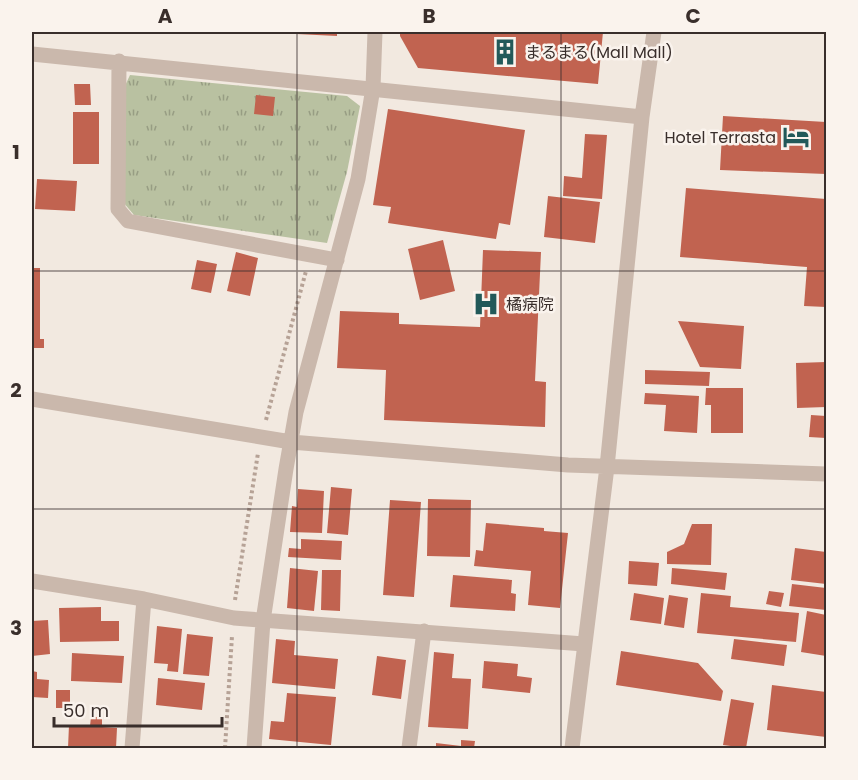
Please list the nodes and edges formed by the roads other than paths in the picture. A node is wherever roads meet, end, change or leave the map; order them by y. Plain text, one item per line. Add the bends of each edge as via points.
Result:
1 (375, 32) edge
2 (654, 32) edge
3 (32, 54) edge
4 (119, 62) junction
5 (374, 88) junction
6 (642, 117) junction
7 (337, 260) junction
8 (32, 399) edge
9 (291, 442) junction
10 (607, 467) junction
11 (826, 474) edge
12 (32, 581) edge
13 (144, 599) junction
14 (263, 621) junction
15 (424, 631) junction
16 (584, 644) junction
17 (132, 748) edge
18 (254, 748) edge
19 (409, 748) edge
20 (572, 748) edge

1 - 5 street
2 - 6 street
3 - 4 street
4 - 5 street
4 - 7 street via 118,209 128,221
5 - 6 street
5 - 7 street via 358,179
6 - 10 street
7 - 9 street
8 - 9 street
9 - 10 street
9 - 14 street
10 - 11 street
10 - 16 street
12 - 13 street
13 - 14 street
13 - 17 street
14 - 15 street
14 - 18 street
15 - 16 street
15 - 19 street
16 - 20 street

